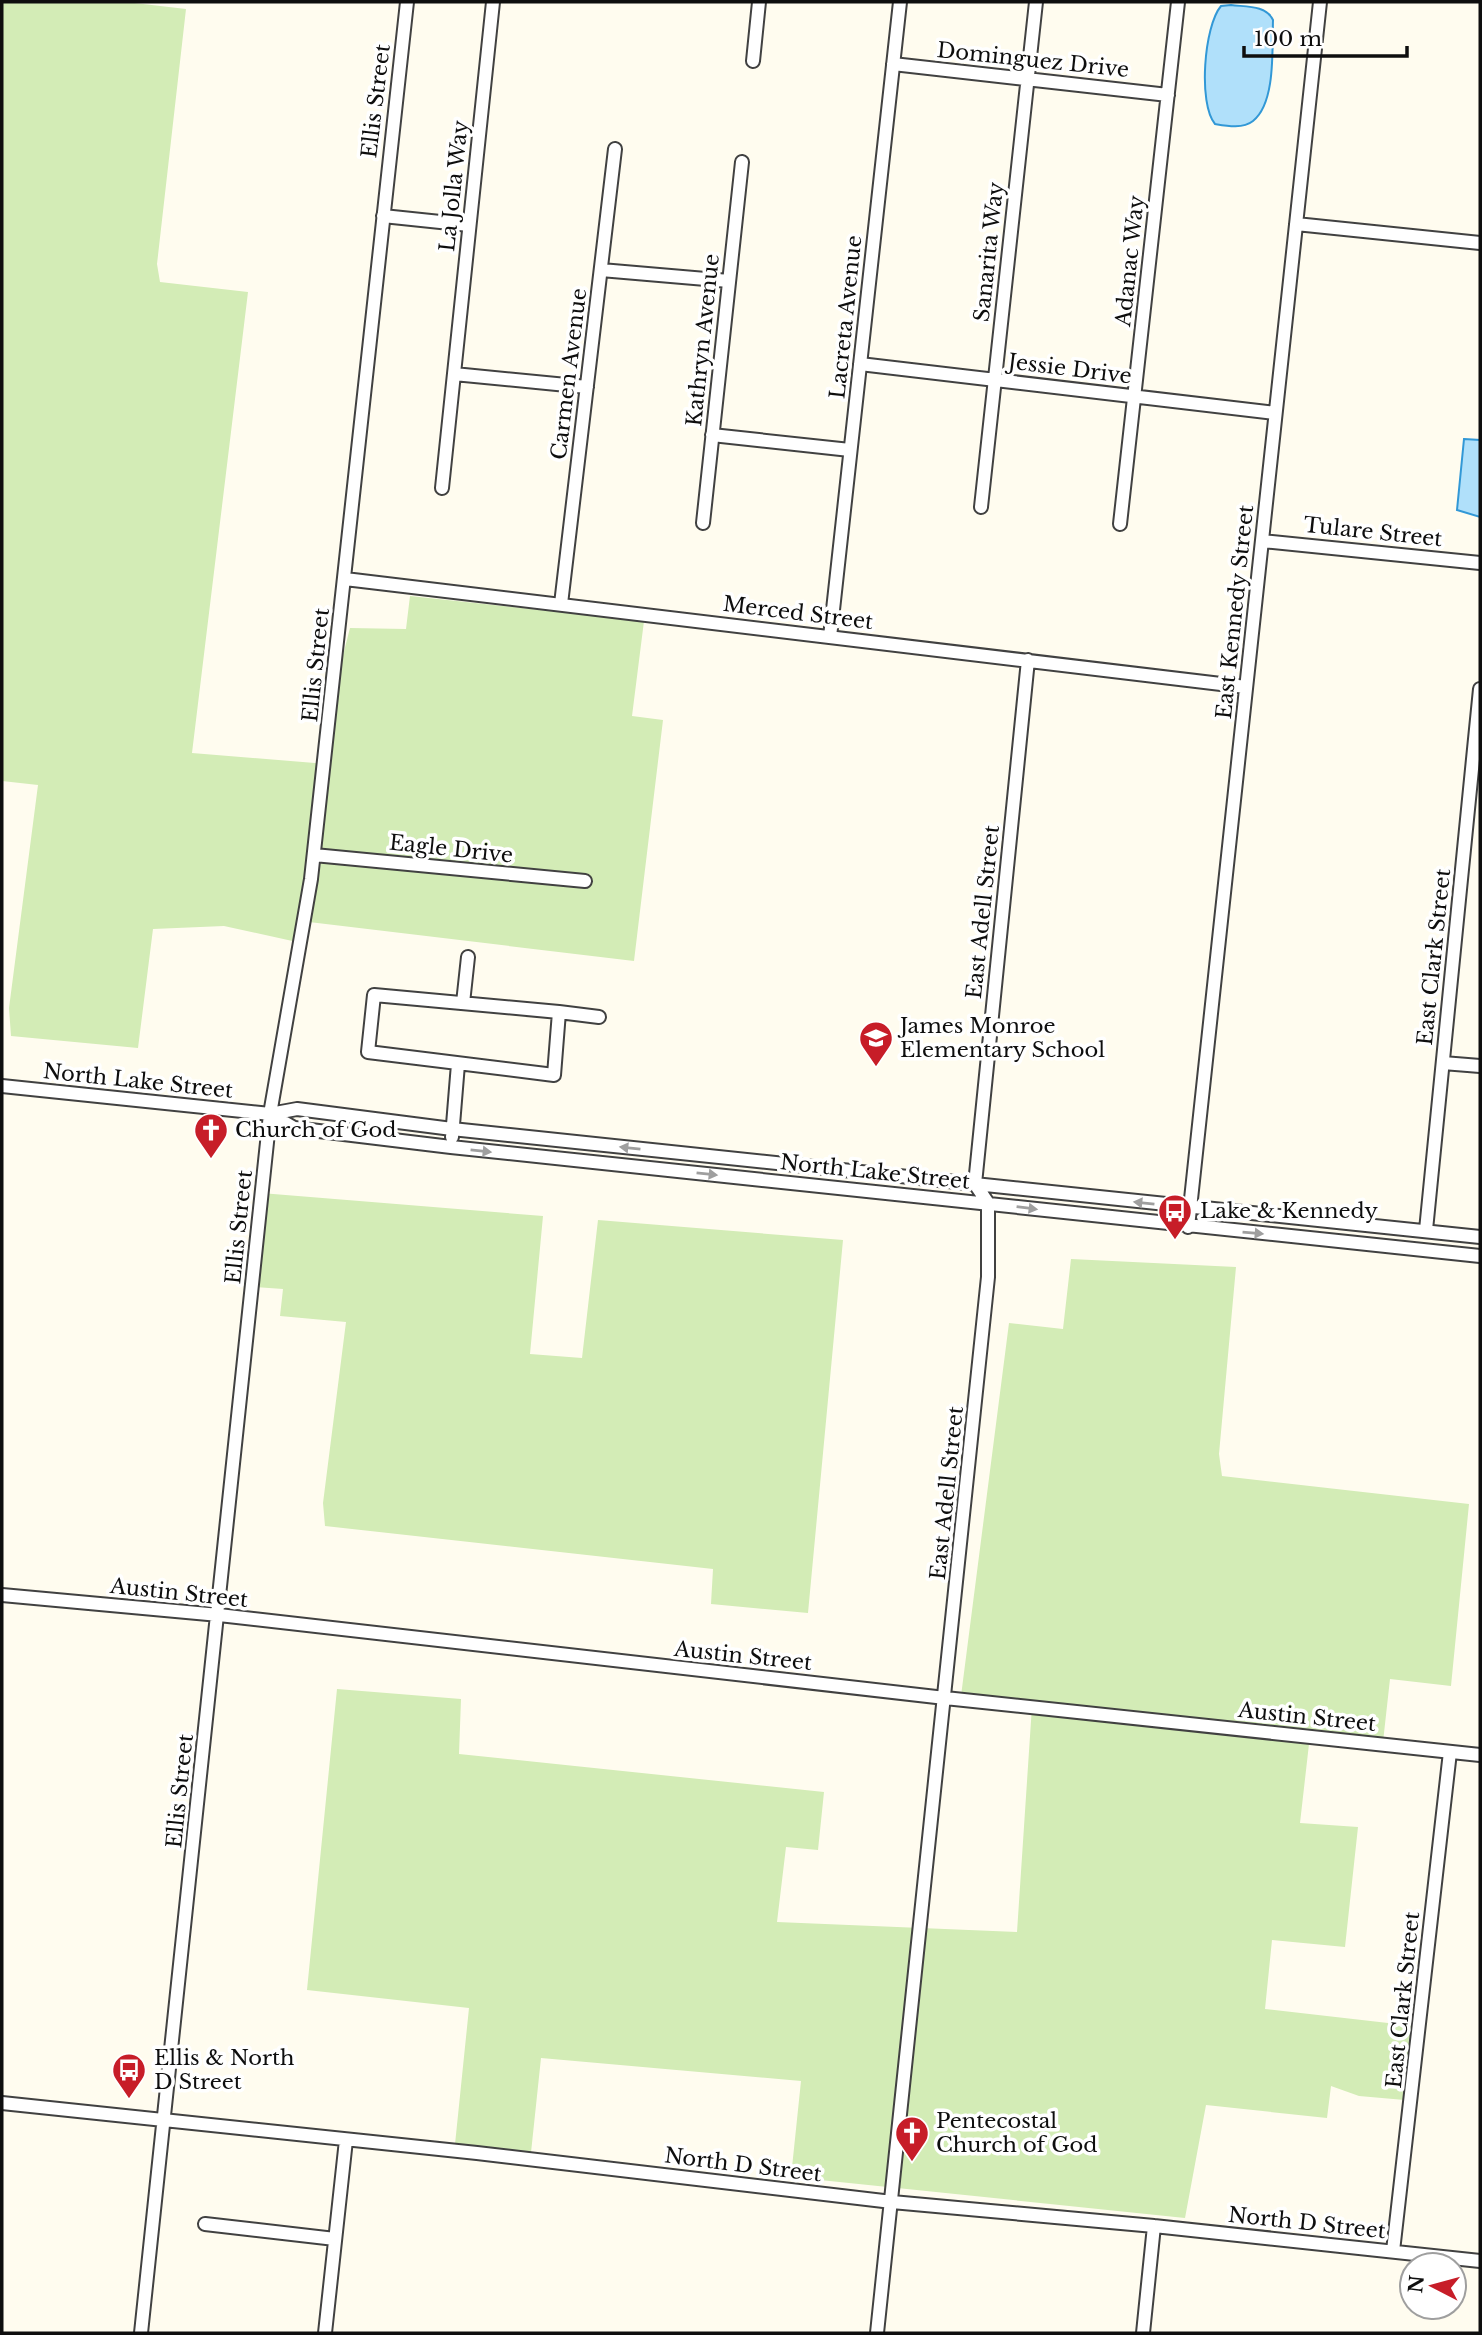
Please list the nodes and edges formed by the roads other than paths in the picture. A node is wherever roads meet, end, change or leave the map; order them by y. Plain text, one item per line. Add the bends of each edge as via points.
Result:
1 (407, 2) edge
2 (493, 2) edge
3 (759, 2) edge
4 (900, 2) edge
5 (1037, 2) edge
6 (1178, 2) edge
7 (1320, 2) edge
8 (753, 61) dead end
9 (893, 64) junction
10 (1028, 79) junction
11 (1168, 95) junction
12 (615, 149) dead end
13 (742, 162) dead end
14 (383, 216) junction
15 (1296, 224) junction
16 (469, 225) junction
17 (1480, 243) edge
18 (601, 270) junction
19 (729, 281) junction
20 (860, 364) junction
21 (454, 374) junction
22 (995, 380) junction
23 (587, 387) junction
24 (1134, 396) junction
25 (1275, 413) junction
26 (712, 435) junction
27 (850, 450) junction
28 (442, 488) dead end
29 (981, 507) dead end
30 (703, 523) dead end
31 (1120, 524) dead end
32 (1262, 541) junction
33 (1480, 563) edge
34 (345, 579) junction
35 (561, 604) junction
36 (830, 637) junction
37 (1028, 660) junction
38 (1246, 687) junction
39 (1480, 689) edge
40 (314, 855) junction
41 (585, 881) dead end
42 (468, 957) dead end
43 (463, 1003) junction
44 (559, 1012) junction
45 (599, 1017) dead end
46 (1443, 1063) junction
47 (458, 1065) junction
48 (1480, 1066) edge
49 (2, 1086) edge
50 (270, 1114) junction
51 (452, 1129) junction
52 (451, 1147) junction
53 (795, 1165) junction
54 (975, 1184) junction
55 (813, 1185) junction
56 (988, 1203) junction
57 (1190, 1208) junction
58 (1188, 1227) junction
59 (1426, 1230) junction
60 (1480, 1237) edge
61 (1480, 1256) edge
62 (2, 1595) edge
63 (219, 1615) junction
64 (945, 1698) junction
65 (1450, 1752) junction
66 (1480, 1755) edge
67 (2, 2103) edge
68 (164, 2120) junction
69 (346, 2140) junction
70 (892, 2202) junction
71 (205, 2224) dead end
72 (1154, 2226) junction
73 (335, 2239) junction
74 (1393, 2252) junction
75 (1480, 2261) edge
76 (141, 2333) edge
77 (325, 2333) edge
78 (877, 2333) edge
79 (1143, 2333) edge

1 - 14 street, Ellis Street
2 - 16 street, La Jolla Way
3 - 8 street
4 - 9 street, Lacreta Avenue
5 - 10 street, Sanarita Way
6 - 11 street, Adanac Way
7 - 15 street, East Kennedy Street
9 - 10 street, Dominguez Drive
9 - 20 street, Lacreta Avenue
10 - 11 street, Dominguez Drive
10 - 22 street, Sanarita Way
11 - 24 street, Adanac Way
12 - 18 street, Carmen Avenue
13 - 19 street, Kathryn Avenue
14 - 16 street
14 - 34 street, Ellis Street
15 - 17 street
15 - 25 street, East Kennedy Street
16 - 21 street, La Jolla Way
18 - 19 street
18 - 23 street, Carmen Avenue
19 - 26 street, Kathryn Avenue
20 - 22 street, Jessie Drive
20 - 27 street, Lacreta Avenue
21 - 23 street
21 - 28 street, La Jolla Way
22 - 24 street, Jessie Drive
22 - 29 street, Sanarita Way
23 - 35 street, Carmen Avenue
24 - 25 street, Jessie Drive
24 - 31 street, Adanac Way
25 - 32 street, East Kennedy Street
26 - 27 street
26 - 30 street, Kathryn Avenue
27 - 36 street, Lacreta Avenue
32 - 33 street, Tulare Street
32 - 38 street, East Kennedy Street
34 - 35 street, Merced Street
34 - 40 street, Ellis Street
35 - 36 street, Merced Street
36 - 37 street, Merced Street
37 - 38 street, Merced Street
37 - 54 street, East Adell Street
38 - 57 street, East Kennedy Street
39 - 46 street, East Clark Street
40 - 41 street, Eagle Drive
40 - 50 street, Ellis Street
42 - 43 street
43 - 44 street
43 - 47 street via 374,995 368,1052
44 - 45 street
44 - 47 street via 554,1076
46 - 48 street
46 - 59 street, East Clark Street
47 - 51 street
49 - 50 street, North Lake Street
50 - 51 street, North Lake Street via 297,1109
50 - 52 street, North Lake Street via 294,1128
50 - 63 street, Ellis Street
51 - 52 street
53 -> 51 street, North Lake Street
52 -> 55 street, North Lake Street
53 - 54 street, North Lake Street
53 - 55 street
54 - 56 street
57 -> 54 street, North Lake Street
55 - 56 street, North Lake Street
56 -> 58 street, North Lake Street
56 - 64 street, East Adell Street via 988,1277
57 - 58 street, East Kennedy Street
57 - 59 street, North Lake Street
58 -> 61 street, North Lake Street
59 - 60 street, North Lake Street
62 - 63 street, Austin Street
63 - 64 street, Austin Street
63 - 68 street, Ellis Street
64 - 65 street, Austin Street
64 - 70 street, East Adell Street
65 - 66 street, Austin Street
65 - 74 street, East Clark Street
67 - 68 street, North D Street
68 - 69 street, North D Street
68 - 76 street, Ellis Street
69 - 70 street, North D Street
69 - 73 street
70 - 72 street, North D Street
70 - 78 street, East Adell Street
71 - 73 street
72 - 74 street, North D Street
72 - 79 street
73 - 77 street
74 - 75 street, North D Street

